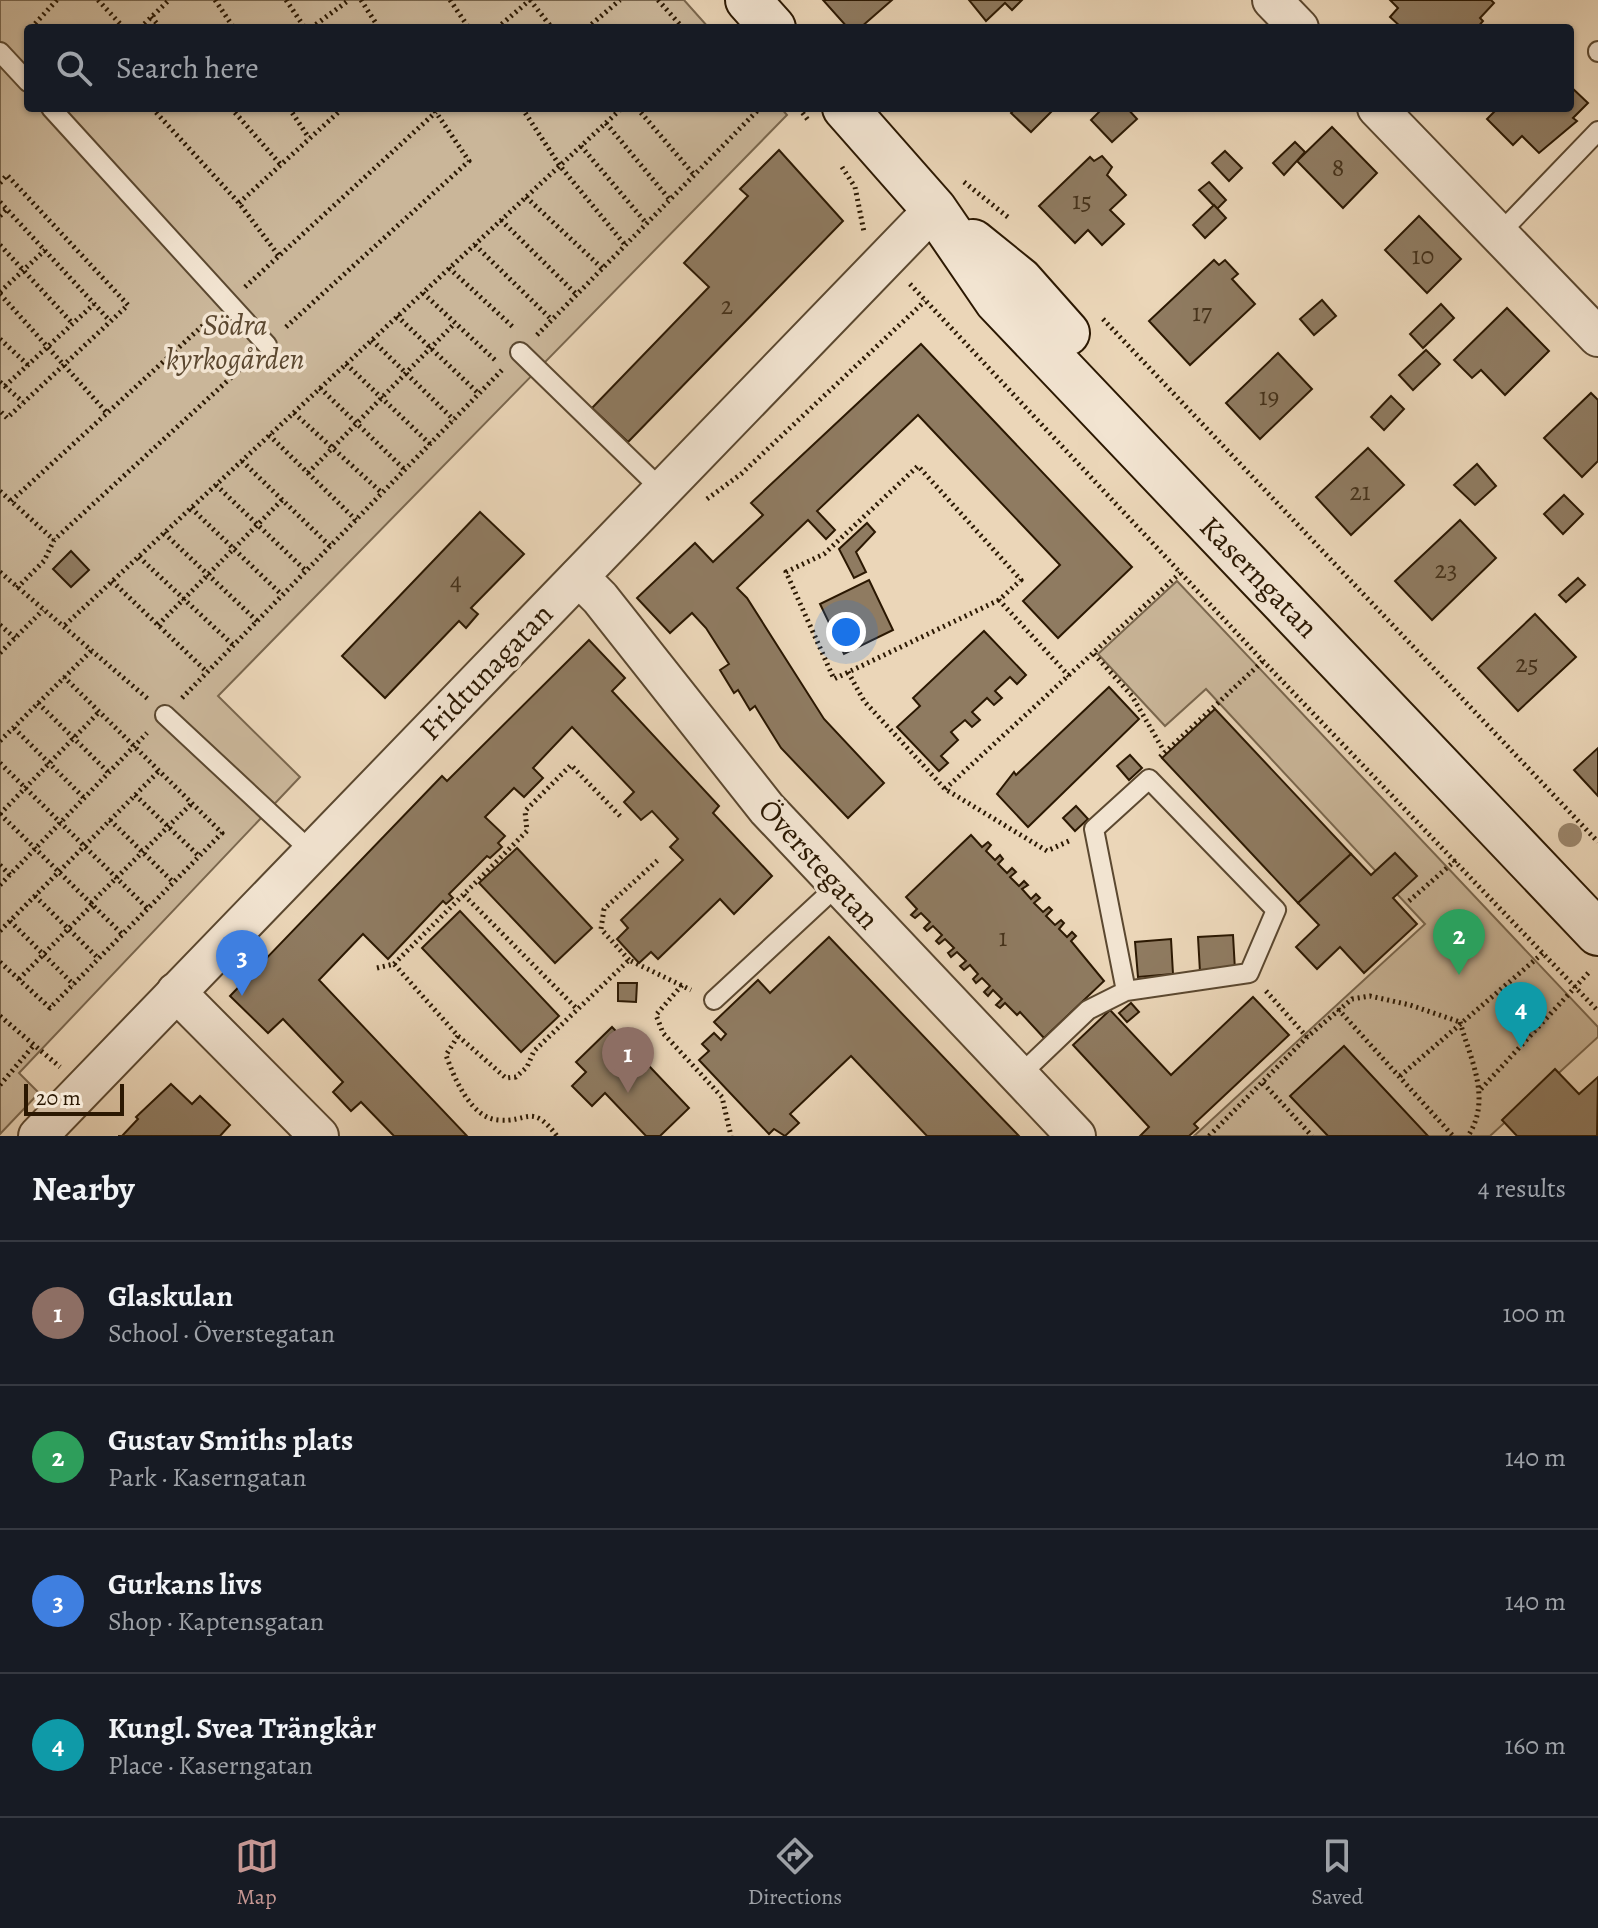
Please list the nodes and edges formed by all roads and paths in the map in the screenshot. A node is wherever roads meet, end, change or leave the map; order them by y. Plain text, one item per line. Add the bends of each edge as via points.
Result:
1 (57, 0) edge
2 (98, 0) edge
3 (169, 0) edge
4 (215, 0) edge
5 (286, 0) edge
6 (349, 0) edge
7 (361, 0) edge
8 (450, 0) edge
9 (530, 0) edge
10 (620, 0) edge
11 (658, 0) edge
12 (748, 0) edge
13 (1272, 0) edge
14 (151, 17) junction
15 (35, 24) edge
16 (120, 24) edge
17 (144, 24) edge
18 (157, 24) edge
19 (231, 24) edge
20 (302, 24) edge
21 (316, 24) edge
22 (376, 24) edge
23 (466, 24) edge
24 (502, 24) edge
25 (549, 24) edge
26 (592, 24) edge
27 (679, 24) edge
28 (769, 24) edge
29 (1295, 24) edge
30 (0, 52) edge
31 (24, 78) edge
32 (55, 112) edge
33 (156, 112) edge
34 (235, 112) edge
35 (292, 112) edge
36 (338, 112) edge
37 (436, 112) edge
38 (525, 112) edge
39 (618, 112) edge
40 (640, 112) edge
41 (754, 112) edge
42 (811, 112) edge
43 (1381, 112) edge
44 (831, 119) edge
45 (606, 123) junction
46 (1598, 131) edge
47 (309, 138) junction
48 (581, 146) junction
49 (469, 161) dead end
50 (281, 165) junction
51 (840, 165) dead end
52 (560, 166) junction
53 (695, 176) junction
54 (0, 183) edge
55 (948, 195) junction
56 (526, 197) junction
57 (670, 200) junction
58 (0, 202) edge
59 (239, 203) junction
60 (7, 209) junction
61 (0, 216) edge
62 (501, 220) junction
63 (1011, 220) dead end
64 (647, 224) junction
65 (1499, 234) junction
66 (0, 245) edge
67 (475, 245) junction
68 (626, 246) junction
69 (45, 250) junction
70 (279, 256) dead end
71 (885, 258) junction
72 (449, 268) junction
73 (603, 269) junction
74 (24, 271) junction
75 (423, 293) junction
76 (0, 294) edge
77 (577, 295) junction
78 (94, 304) junction
79 (1095, 310) dead end
80 (397, 316) junction
81 (552, 320) junction
82 (110, 321) junction
83 (455, 323) junction
84 (73, 324) junction
85 (1598, 337) edge
86 (0, 339) edge
87 (372, 340) junction
88 (267, 345) dead end
89 (48, 346) junction
90 (431, 348) junction
91 (524, 348) junction
92 (64, 364) junction
93 (346, 364) junction
94 (28, 365) junction
95 (504, 369) junction
96 (406, 373) junction
97 (2, 384) edge
98 (320, 388) junction
99 (479, 394) junction
100 (382, 397) junction
101 (23, 403) junction
102 (0, 411) edge
103 (107, 413) dead end
104 (294, 413) junction
105 (454, 420) junction
106 (357, 423) junction
107 (269, 435) junction
108 (430, 444) junction
109 (332, 448) junction
110 (242, 461) junction
111 (405, 470) junction
112 (308, 473) junction
113 (216, 485) junction
114 (662, 490) junction
115 (0, 491) edge
116 (382, 494) junction
117 (282, 500) junction
118 (191, 508) junction
119 (356, 520) junction
120 (258, 525) junction
121 (164, 533) junction
122 (330, 546) junction
123 (234, 549) junction
124 (139, 557) junction
125 (306, 571) junction
126 (0, 572) edge
127 (1180, 573) junction
128 (208, 575) junction
129 (579, 577) junction
130 (112, 581) junction
131 (17, 588) junction
132 (282, 595) junction
133 (184, 599) junction
134 (999, 600) junction
135 (43, 610) junction
136 (257, 621) junction
137 (0, 625) edge
138 (65, 625) junction
139 (158, 625) junction
140 (15, 638) junction
141 (233, 645) junction
142 (92, 650) junction
143 (0, 653) edge
144 (1094, 654) junction
145 (1263, 661) junction
146 (207, 672) junction
147 (848, 672) junction
148 (1069, 676) junction
149 (64, 677) junction
150 (38, 703) junction
151 (99, 712) junction
152 (165, 715) junction
153 (14, 728) junction
154 (73, 738) junction
155 (0, 741) edge
156 (134, 747) junction
157 (0, 763) edge
158 (49, 763) junction
159 (159, 771) junction
160 (109, 773) junction
161 (25, 788) junction
162 (945, 789) junction
163 (135, 795) junction
164 (84, 798) junction
165 (192, 803) junction
166 (0, 814) edge
167 (622, 818) dead end
168 (110, 820) junction
169 (60, 823) junction
170 (168, 826) junction
171 (1094, 829) junction
172 (1598, 842) edge
173 (84, 846) junction
174 (35, 848) junction
175 (142, 852) junction
176 (312, 852) junction
177 (199, 856) junction
178 (658, 860) dead end
179 (1456, 860) junction
180 (0, 865) edge
181 (59, 872) junction
182 (10, 875) junction
183 (116, 878) junction
184 (174, 883) junction
185 (0, 885) edge
186 (837, 886) junction
187 (464, 895) junction
188 (35, 896) junction
189 (1409, 901) dead end
190 (92, 904) junction
191 (148, 909) junction
192 (1593, 909) edge
193 (10, 921) junction
194 (69, 929) junction
195 (0, 931) edge
196 (123, 935) junction
197 (1543, 953) junction
198 (43, 955) junction
199 (99, 959) junction
200 (629, 960) junction
201 (0, 962) edge
202 (394, 964) junction
203 (1598, 964) edge
204 (377, 968) dead end
205 (1249, 973) junction
206 (19, 979) junction
207 (74, 985) junction
208 (682, 985) junction
209 (1574, 986) junction
210 (1126, 991) junction
211 (176, 992) junction
212 (714, 1000) joint
213 (577, 1009) junction
214 (1338, 1009) junction
215 (1598, 1011) edge
216 (0, 1016) edge
217 (1460, 1022) junction
218 (458, 1036) junction
219 (1307, 1037) junction
220 (34, 1045) junction
221 (1020, 1075) junction
222 (1400, 1076) junction
223 (1263, 1083) junction
224 (0, 1085) edge
225 (83, 1088) junction
226 (1481, 1089) junction
227 (38, 1136) edge
228 (319, 1136) edge
229 (557, 1136) edge
230 (731, 1136) edge
231 (1076, 1136) edge
232 (1209, 1136) edge
233 (1312, 1136) edge
234 (1453, 1136) edge
235 (1468, 1136) edge

1 - 15 path
2 - 16 path
3 - 14 path
4 - 19 path
5 - 20 path
6 - 21 path
7 - 22 path
8 - 23 path
9 - 24 path
9 - 25 path
10 - 26 path
11 - 27 path
12 - 28 main road
13 - 29 street
14 - 17 path
14 - 18 path
30 - 31 lane
32 - 88 lane
33 - 59 path
34 - 50 path
35 - 47 path
36 - 47 path
37 - 49 path
38 - 52 path
39 - 45 path
40 - 53 path
41 - 53 path
42 - 44 path
43 - 65 street
44 - 55 main road, Kaserngatan
45 - 48 path
45 - 57 path
46 - 65 lane
47 - 50 path
48 - 52 path
48 - 64 path
50 - 59 path
51 - 71 path via 855,187 864,235
52 - 56 path
52 - 68 path
53 - 57 path
54 - 82 path via 7,175 128,305
55 - 63 path
55 - 71 street, Fridtunagatan
55 - 192 main road, Kaserngatan via 997,301
56 - 62 path
56 - 73 path
57 - 64 path
58 - 60 path
59 - 70 path
60 - 61 path
60 - 69 path
62 - 67 path
62 - 77 path
64 - 68 path
65 - 85 street
66 - 74 path
67 - 72 path
67 - 81 path
68 - 73 path
69 - 74 path
69 - 78 path
71 - 114 street, Fridtunagatan
71 - 127 path
72 - 75 path
72 - 91 path
73 - 77 path
74 - 76 path
74 - 84 path
75 - 80 path
75 - 83 path
76 - 89 path
77 - 81 path
78 - 82 path
78 - 84 path
79 - 172 path
80 - 87 path
80 - 90 path
81 - 91 path
82 - 92 path
83 - 90 path
83 - 95 path
84 - 89 path
86 - 94 path
87 - 93 path
87 - 96 path
89 - 92 path
89 - 94 path
90 - 96 path
90 - 99 path
91 - 95 path
91 - 114 lane
92 - 101 path
92 - 103 path
93 - 98 path
93 - 100 path
94 - 97 path
95 - 99 path
96 - 100 path
96 - 105 path
97 - 101 path
98 - 104 path
98 - 106 path
99 - 105 path
100 - 106 path
100 - 108 path
101 - 102 path via 7,418
104 - 107 path
104 - 109 path
105 - 108 path
106 - 109 path
106 - 111 path
107 - 110 path
107 - 112 path
108 - 111 path
109 - 112 path
109 - 116 path
110 - 113 path
110 - 117 path
111 - 116 path
112 - 119 path
113 - 118 path
113 - 120 path
114 - 129 street, Fridtunagatan
115 - 131 path via 54,540 44,561
116 - 119 path
117 - 120 path
117 - 122 path
118 - 121 path
118 - 123 path
119 - 122 path
120 - 123 path
120 - 125 path
121 - 124 path
121 - 128 path
122 - 125 path
123 - 128 path
123 - 132 path
124 - 130 path
124 - 133 path
125 - 132 path
126 - 131 path
127 - 144 path
127 - 145 path
128 - 133 path
128 - 136 path
129 - 176 street, Fridtunagatan
129 - 186 street, Överstegatan via 767,809
130 - 138 path
130 - 139 path
131 - 135 path
132 - 136 path
133 - 139 path
133 - 141 path
134 - 147 path
134 - 147 path via 1021,580 918,466 824,554 786,572 834,679
134 - 148 path
135 - 138 path
135 - 140 path
136 - 141 path
137 - 140 path
138 - 142 path
139 - 146 path
140 - 143 path
141 - 146 path
142 - 149 path
142 - 152 path
144 - 145 path via 1132,696 1164,751
144 - 148 path
145 - 179 path
146 - 152 path
147 - 162 path via 864,701
148 - 162 path
149 - 150 path
149 - 151 path
150 - 153 path
150 - 154 path
151 - 154 path
151 - 156 path
152 - 156 path
152 - 176 lane
153 - 155 path
153 - 158 path
154 - 158 path
154 - 160 path
156 - 159 path
156 - 160 path
157 - 161 path
158 - 161 path
158 - 164 path
159 - 163 path
159 - 165 path
160 - 164 path
161 - 166 path
161 - 169 path
162 - 171 path via 1047,851
163 - 168 path
163 - 170 path
164 - 169 path
165 - 170 path
165 - 177 path via 222,833
166 - 174 path
167 - 187 path via 571,765 525,811 527,831
168 - 173 path
168 - 175 path
169 - 173 path
169 - 174 path
170 - 175 path
170 - 177 path
171 - 205 lane via 1149,779 1276,910
171 - 210 lane
173 - 181 path
173 - 183 path
174 - 181 path
174 - 182 path
175 - 183 path
175 - 184 path
176 - 211 street, Fridtunagatan
177 - 184 path
178 - 200 path via 604,909 601,929
179 - 189 path
179 - 197 path
180 - 182 path
181 - 188 path
181 - 190 path
182 - 185 path
183 - 190 path
183 - 191 path
184 - 191 path
186 - 212 lane
186 - 221 street, Överstegatan
187 - 202 path
187 - 213 path
188 - 193 path
188 - 194 path
190 - 194 path
190 - 196 path
191 - 196 path
193 - 195 path
193 - 198 path
194 - 198 path
194 - 199 path
196 - 199 path
197 - 209 path
197 - 217 path
198 - 206 path
198 - 207 path
199 - 207 path
200 - 208 path
200 - 213 path
201 - 206 path
202 - 204 path
202 - 218 path
203 - 209 path
205 - 210 lane
205 - 219 path
206 - 207 path via 50,1008
208 - 212 path
208 - 230 path via 656,1015 663,1033 722,1097
209 - 215 path
209 - 226 path
210 - 221 lane via 1088,1010
211 - 225 street, Fridtunagatan
211 - 228 street
213 - 218 path via 516,1077 506,1078
214 - 217 path via 1370,996
214 - 219 path
214 - 222 path
216 - 220 path
217 - 222 path
217 - 226 path
218 - 229 path via 446,1055 474,1107 487,1118 502,1121 526,1113 546,1122
219 - 223 path
220 - 224 path
220 - 225 path
221 - 231 street, Överstegatan
222 - 234 path
223 - 232 path
223 - 233 path
225 - 227 street, Fridtunagatan
226 - 235 path via 1479,1119

